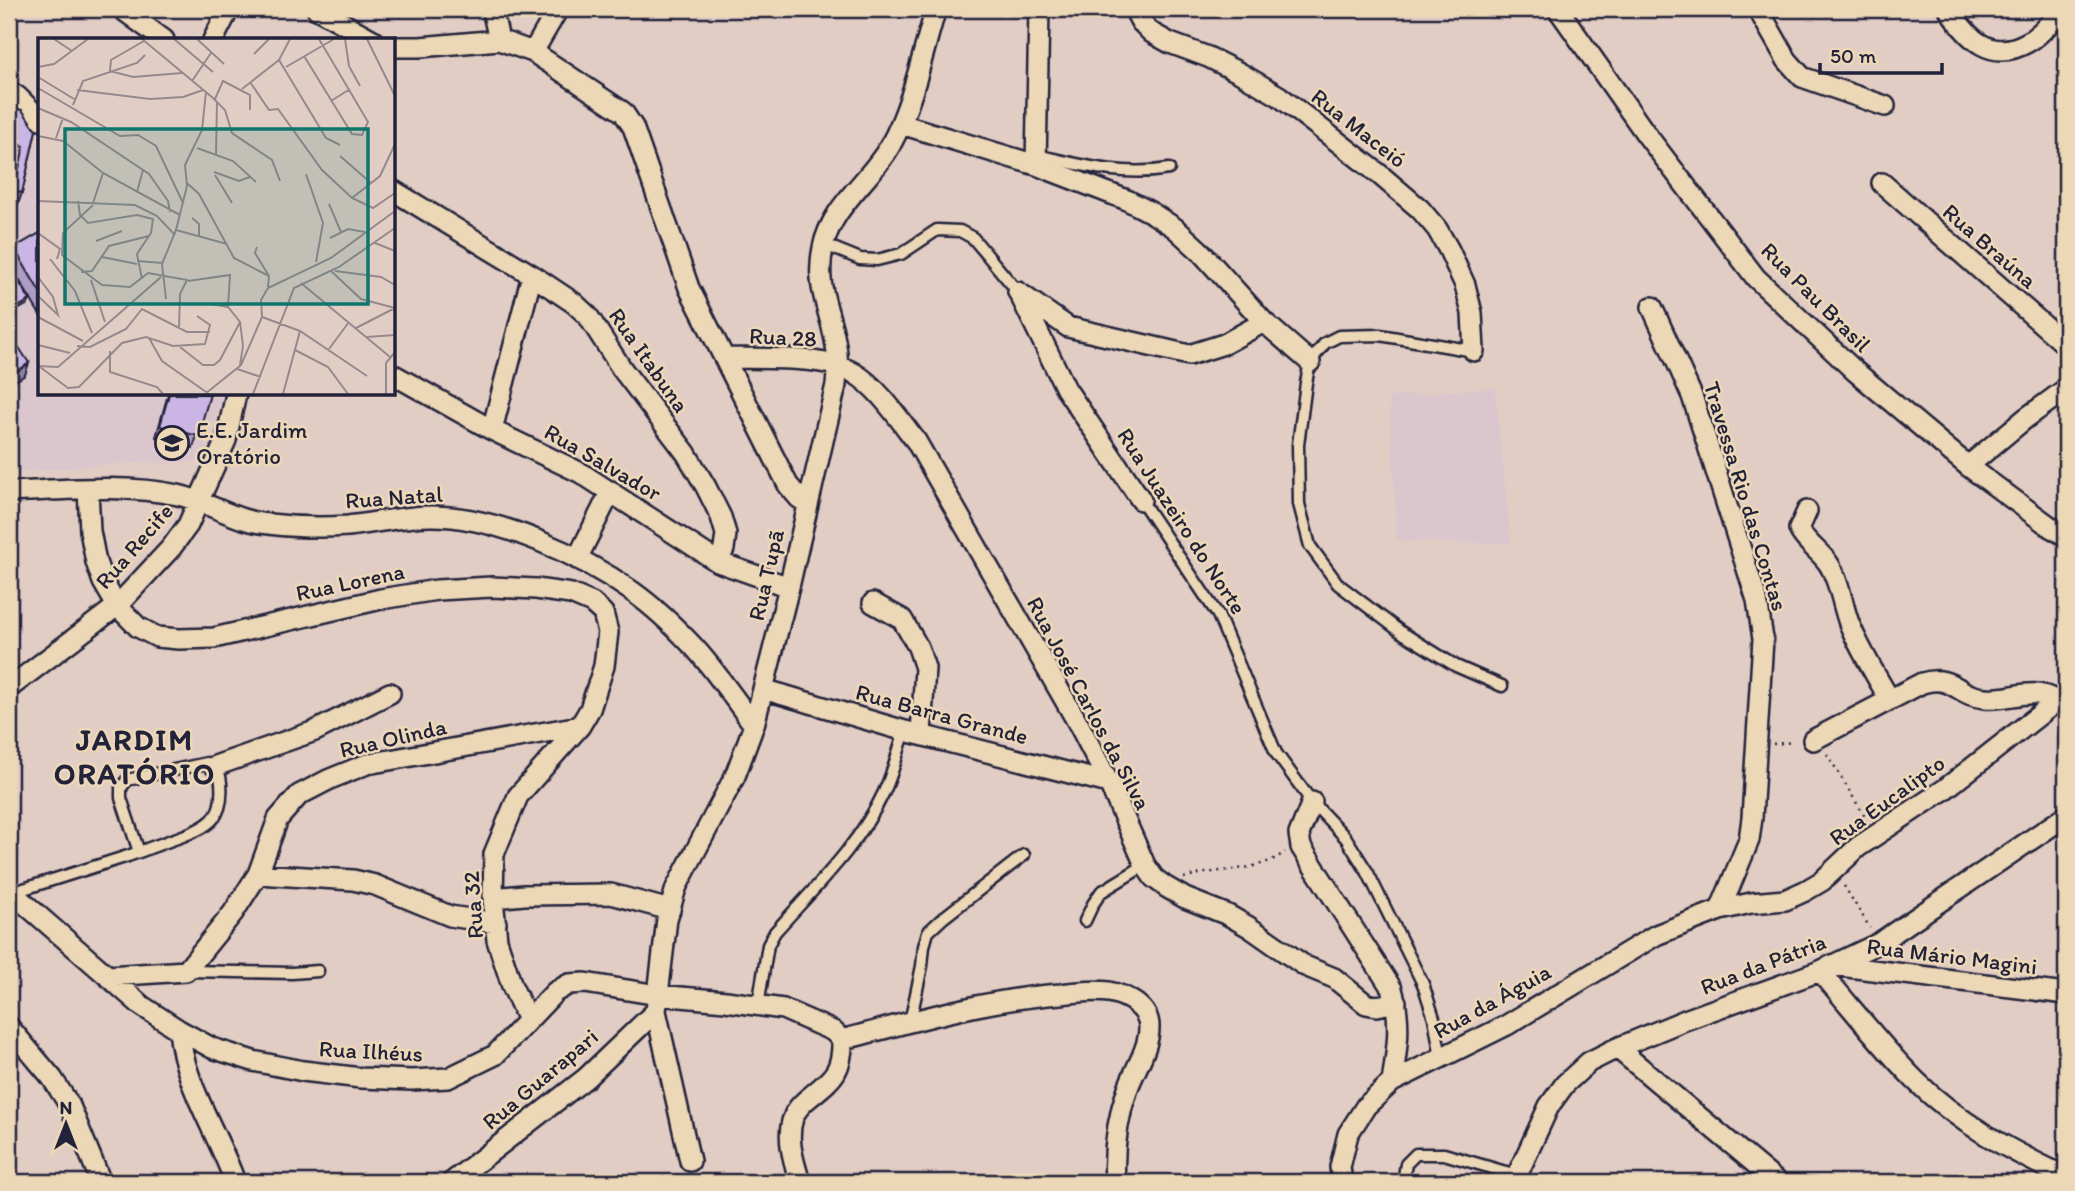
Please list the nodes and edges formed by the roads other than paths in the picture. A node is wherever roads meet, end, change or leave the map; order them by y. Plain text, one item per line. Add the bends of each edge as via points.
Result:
1 (122, 9) edge
2 (229, 9) edge
3 (317, 9) edge
4 (492, 9) edge
5 (558, 9) edge
6 (936, 9) edge
7 (1039, 9) edge
8 (1134, 9) edge
9 (1558, 9) edge
10 (1758, 9) edge
11 (1949, 9) edge
12 (2063, 9) edge
13 (160, 38) edge
14 (214, 38) edge
15 (369, 38) edge
16 (499, 40) junction
17 (396, 47) edge
18 (533, 52) junction
19 (9, 90) edge
20 (1885, 106) dead end
21 (38, 117) edge
22 (901, 124) junction
23 (1036, 160) junction
24 (1168, 169) dead end
25 (1882, 183) dead end
26 (396, 192) edge
27 (823, 244) junction
28 (532, 275) junction
29 (1018, 292) junction
30 (1653, 307) dead end
31 (1264, 322) junction
32 (2066, 345) edge
33 (1474, 351) joint
34 (725, 358) junction
35 (1310, 362) junction
36 (838, 365) junction
37 (396, 376) edge
38 (2066, 389) edge
39 (236, 396) edge
40 (492, 430) junction
41 (1968, 466) junction
42 (88, 489) junction
43 (611, 491) junction
44 (9, 492) edge
45 (1141, 500) joint
46 (200, 502) junction
47 (808, 504) junction
48 (1807, 511) dead end
49 (2066, 536) edge
50 (578, 559) junction
51 (719, 562) junction
52 (789, 587) junction
53 (873, 603) dead end
54 (117, 606) junction
55 (1502, 686) dead end
56 (9, 688) edge
57 (763, 689) junction
58 (390, 693) dead end
59 (2061, 698) edge
60 (1890, 700) junction
61 (754, 724) junction
62 (580, 726) junction
63 (913, 733) junction
64 (1815, 739) road end
65 (215, 766) junction
66 (1110, 783) junction
67 (1312, 802) junction
68 (2066, 816) edge
69 (139, 852) junction
70 (1024, 855) dead end
71 (1145, 865) junction
72 (258, 874) junction
73 (10, 892) edge
74 (493, 898) junction
75 (670, 910) junction
76 (1720, 910) junction
77 (1085, 921) dead end
78 (496, 923) junction
79 (1826, 968) junction
80 (186, 971) junction
81 (318, 971) dead end
82 (108, 976) junction
83 (2066, 994) edge
84 (1396, 1002) junction
85 (657, 1003) junction
86 (758, 1005) junction
87 (528, 1020) junction
88 (910, 1022) junction
89 (9, 1027) edge
90 (179, 1030) junction
91 (842, 1040) junction
92 (1617, 1048) junction
93 (1440, 1058) junction
94 (1392, 1082) junction
95 (690, 1161) dead end
96 (2066, 1177) edge
97 (1515, 1179) edge
98 (101, 1182) edge
99 (235, 1182) edge
100 (453, 1182) edge
101 (800, 1182) edge
102 (1115, 1182) edge
103 (1342, 1182) edge
104 (1403, 1182) edge
105 (1777, 1182) edge

1 - 13 street
2 - 14 street
3 - 15 street
4 - 16 street
5 - 18 street
6 - 22 street, Rua Tupã
7 - 23 street
8 - 33 street, Rua Maceió via 1152,33 1279,96 1420,209 1443,239 1465,285
9 - 41 street, Rua Pau Brasil via 1756,278 1856,372
10 - 20 street via 1802,78
11 - 12 street via 1967,34 1986,47 2007,51 2030,41
16 - 17 street
16 - 18 street
18 - 34 street via 623,112 633,127 689,288
19 - 21 street
22 - 23 street
22 - 27 street, Rua Tupã via 888,149 833,220
23 - 24 lane via 1137,173
23 - 31 street via 1127,200 1175,228
25 - 32 street, Rua Braúna
26 - 28 street, Rua Itabuna
27 - 29 lane, Rua Juazeiro do Norte via 860,259 877,260 901,254 937,230 960,231 973,238
27 - 36 street, Rua Tupã via 820,284
28 - 40 street
28 - 51 street, Rua Itabuna via 589,316 622,369 686,453 724,526
29 - 31 street via 1068,327 1189,355 1224,344
29 - 45 street, Rua Juazeiro do Norte via 1066,389
30 - 76 street, Travessa Rio das Contas via 1692,396 1757,600 1763,639 1749,840
31 - 35 street
33 - 35 lane via 1380,335 1339,336 1325,343
34 - 36 street, Rua 28
34 - 47 street via 788,485
35 - 55 lane via 1297,445 1299,504 1310,545 1338,584 1401,632 1456,666
36 - 47 street, Rua Tupã
36 - 66 street, Rua José Carlos da Silva via 866,382 916,441
37 - 40 street, Rua Salvador
38 - 41 street
39 - 46 street, Rua Recife via 226,440
40 - 43 street, Rua Salvador
41 - 49 street, Rua Pau Brasil
42 - 44 street, Rua Natal
42 - 46 street, Rua Natal via 152,491
42 - 54 street, Rua Lorena via 96,562
43 - 50 street
43 - 51 street, Rua Salvador
45 - 67 lane, Rua Juazeiro do Norte via 1218,615 1276,753
46 - 50 street, Rua Natal via 243,520 289,526 346,526 430,516 467,518
46 - 54 street, Rua Recife via 170,548
47 - 52 street, Rua Tupã
48 - 60 street via 1801,534 1830,565 1864,657
50 - 61 street, Rua Natal via 662,616 694,647
51 - 52 street, Rua Salvador
52 - 57 street, Rua Tupã
53 - 63 street via 902,619 925,668
54 - 56 street, Rua Recife
54 - 62 street, Rua Lorena via 138,627 157,637 179,639 214,638 381,598 436,590 492,587 571,594 603,613 608,632 604,666
57 - 61 street, Rua Tupã
57 - 63 street, Rua Barra Grande
58 - 65 street via 315,731
59 - 60 street via 2034,693 1982,698 1942,679 1922,683
59 - 76 street, Rua Eucalipto via 1945,789 1858,847 1822,881 1785,900
60 - 64 street
61 - 75 street, Rua Tupã via 735,776 676,888
62 - 72 street, Rua Olinda via 367,764 330,779 299,795 278,819
62 - 74 street, Rua 32 via 518,796 494,854
63 - 66 street, Rua Barra Grande
63 - 86 lane via 867,822 775,932 768,945
65 - 69 lane via 222,799 213,821
65 - 69 lane via 127,780 121,798
66 - 71 street, Rua José Carlos da Silva
67 - 84 street via 1299,841
67 - 93 lane, Rua Juazeiro do Norte via 1346,838 1413,961 1434,1018
68 - 79 street, Rua da Pátria via 1879,943
69 - 73 lane
70 - 88 lane via 928,932
71 - 77 lane via 1101,892
71 - 84 street, Rua José Carlos da Silva via 1166,887 1249,927 1305,966 1334,978 1366,1004
72 - 78 street via 353,880 450,916
72 - 80 street, Rua Olinda
73 - 82 street, Rua Ilhéus
74 - 75 street via 611,894
74 - 78 street, Rua 32
75 - 85 street, Rua Tupã
76 - 93 street, Rua da Águia via 1656,935 1507,1025
78 - 87 street, Rua 32 via 512,986
79 - 83 street, Rua Mário Magini
79 - 92 street, Rua da Pátria
79 - 96 street via 1917,1083 1964,1121
80 - 81 lane
80 - 82 street
82 - 90 street, Rua Ilhéus
84 - 94 street via 1398,1043
85 - 86 street, Rua Ilhéus
85 - 87 street, Rua Ilhéus via 586,983 569,984
85 - 95 street, Rua Tupã
85 - 100 street, Rua Guarapari via 586,1079
86 - 91 street, Rua Ilhéus via 808,1019
87 - 90 street, Rua Ilhéus via 495,1055 475,1066 448,1078 412,1080 338,1075 253,1061 212,1048
88 - 91 street
88 - 102 street via 1025,996 1108,992 1128,998 1144,1010 1150,1025 1148,1041 1119,1121
89 - 98 street via 70,1105
90 - 99 street via 193,1085
91 - 101 street via 838,1070 793,1116 791,1146
92 - 97 street, Rua da Pátria via 1589,1062 1565,1084 1549,1106
92 - 105 street
93 - 94 street, Rua da Águia
94 - 103 street, Rua da Águia via 1366,1106 1348,1134 1340,1167
97 - 104 lane via 1444,1154 1416,1154 1406,1164

